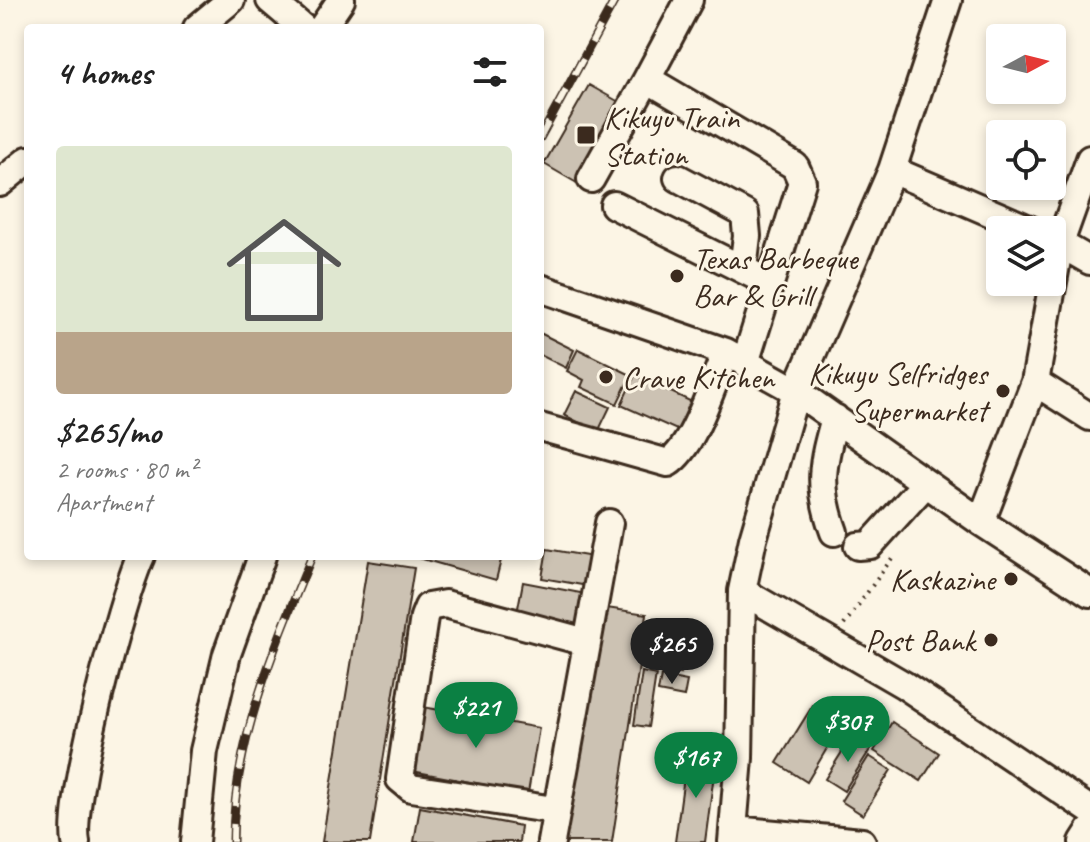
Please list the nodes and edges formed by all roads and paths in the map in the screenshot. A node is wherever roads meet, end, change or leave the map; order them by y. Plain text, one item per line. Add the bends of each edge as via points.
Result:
1 (231, 0) edge
2 (270, 0) edge
3 (341, 0) edge
4 (689, 0) edge
5 (948, 0) edge
6 (202, 24) edge
7 (298, 24) edge
8 (325, 24) edge
9 (647, 79) junction
10 (1090, 159) edge
11 (24, 163) edge
12 (892, 170) junction
13 (678, 178) dead end
14 (591, 179) dead end
15 (0, 183) edge
16 (614, 205) dead end
17 (999, 216) edge
18 (1066, 217) edge
19 (1066, 247) edge
20 (1090, 261) edge
21 (743, 269) junction
22 (770, 283) junction
23 (544, 289) edge
24 (1048, 296) edge
25 (736, 357) junction
26 (1035, 382) junction
27 (796, 391) junction
28 (1090, 417) edge
29 (835, 418) junction
30 (544, 428) edge
31 (926, 483) junction
32 (981, 522) junction
33 (609, 523) dead end
34 (834, 532) dead end
35 (858, 546) dead end
36 (901, 547) dead end
37 (140, 560) edge
38 (261, 560) edge
39 (742, 591) junction
40 (1090, 593) edge
41 (836, 637) dead end
42 (586, 642) junction
43 (554, 810) junction
44 (1090, 810) edge
45 (1090, 831) edge
46 (733, 836) edge
47 (76, 842) edge
48 (195, 842) edge
49 (551, 842) edge
50 (862, 842) edge
51 (1083, 842) edge

1 - 6 street
2 - 7 street
3 - 8 street
4 - 9 street
5 - 12 street
9 - 14 street
9 - 22 street via 801,173
10 - 18 street
11 - 15 street
12 - 17 street
12 - 27 street
13 - 21 street via 745,214
16 - 21 street
19 - 20 street
21 - 22 street
22 - 25 street
23 - 25 street
24 - 26 street
25 - 27 street
25 - 30 street via 678,456 668,463
26 - 28 street
26 - 32 street
27 - 29 street
27 - 39 street
29 - 31 street
29 - 34 street via 821,477
31 - 32 street
31 - 35 street via 870,545
32 - 40 street
33 - 42 street
36 - 41 path
37 - 47 street via 77,799
38 - 48 street via 227,654 204,751
39 - 44 street via 904,685
39 - 46 street
42 - 43 street
42 - 43 street via 445,604 428,607 424,617 400,779 411,788
43 - 49 street
45 - 51 street
46 - 50 street

